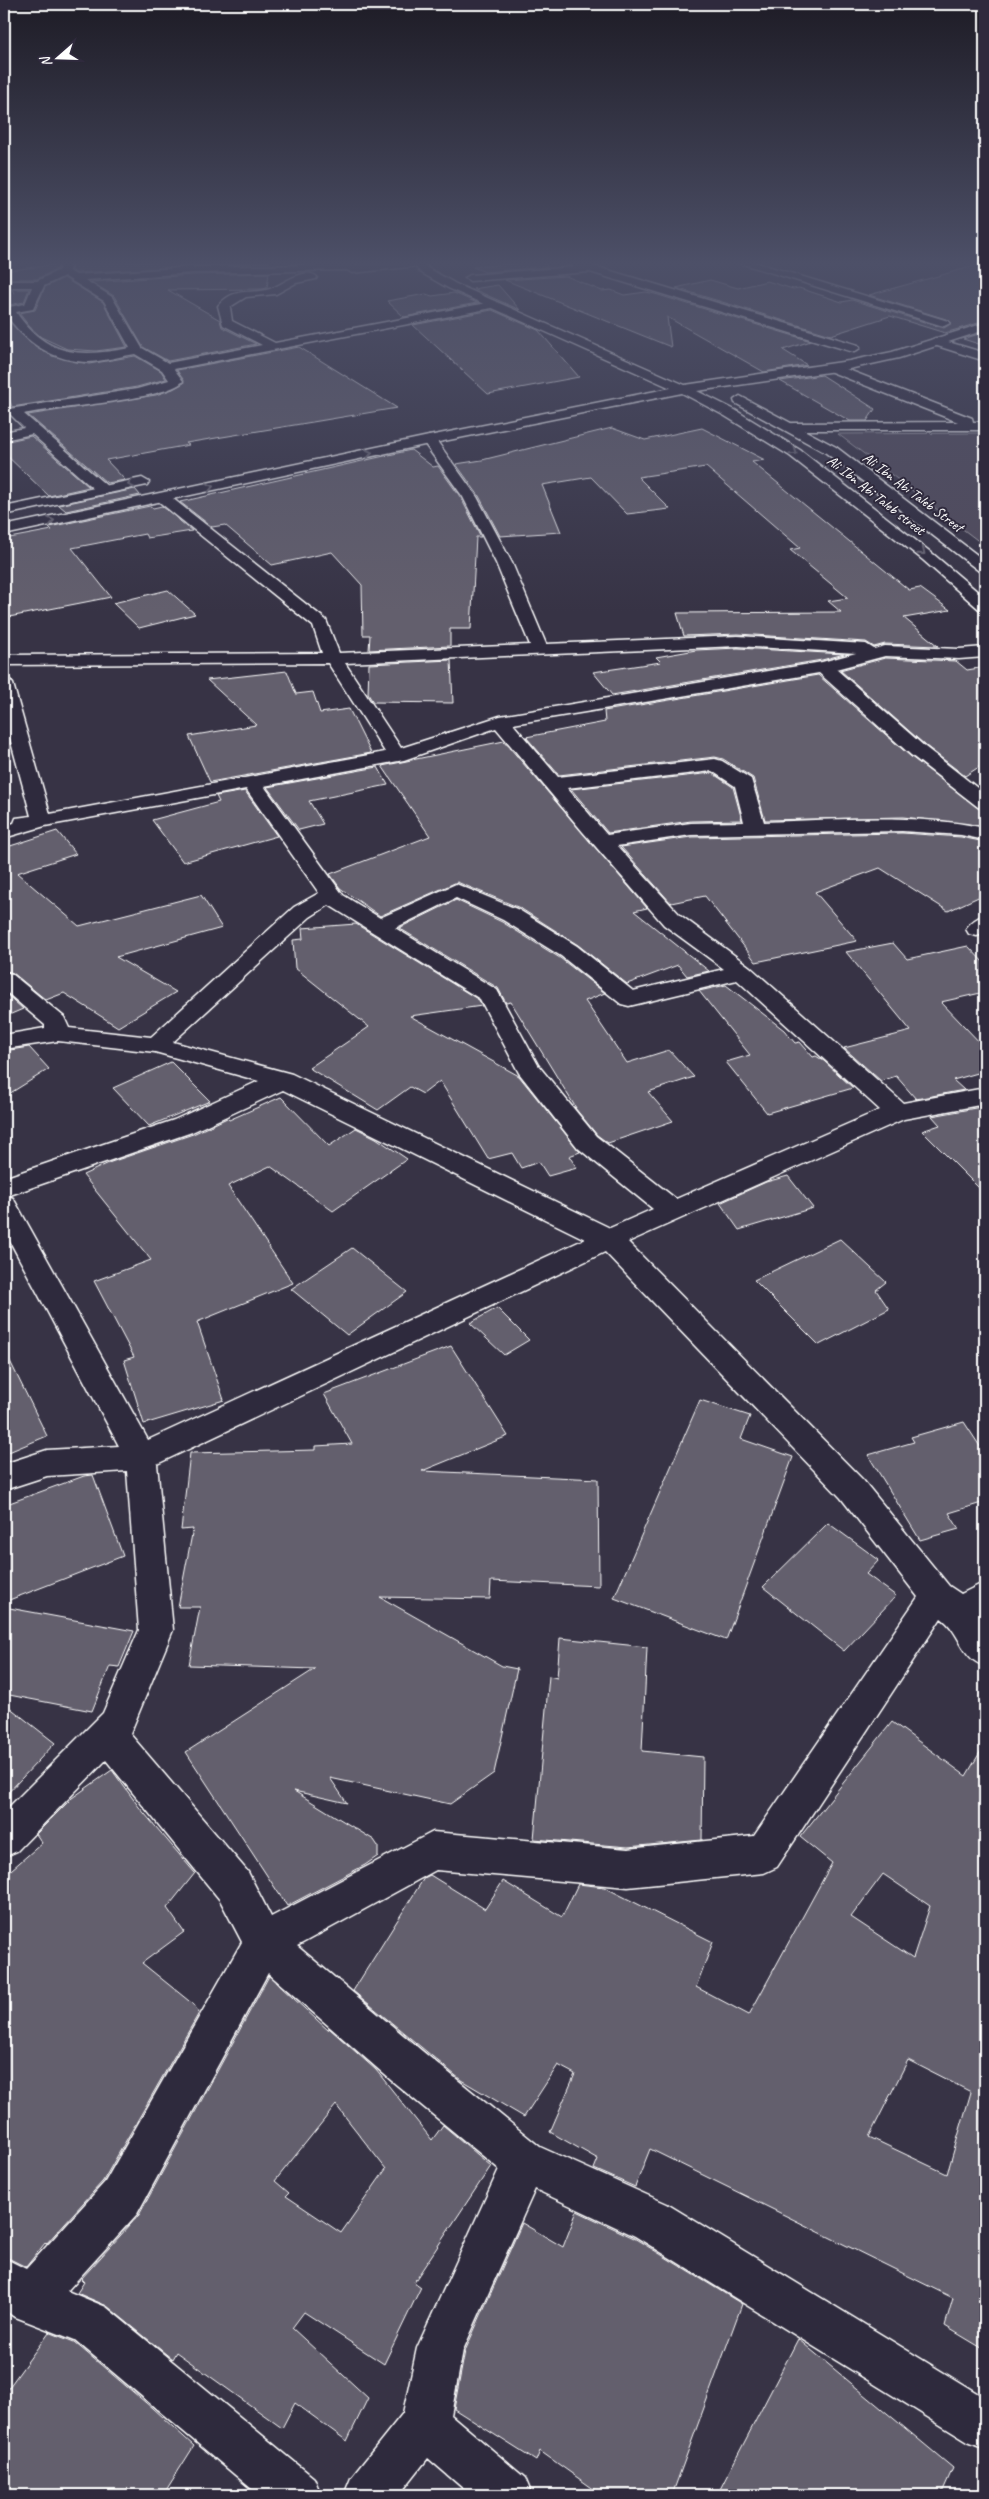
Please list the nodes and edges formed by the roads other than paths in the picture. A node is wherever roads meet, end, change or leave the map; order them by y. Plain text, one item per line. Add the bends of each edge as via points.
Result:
1 (175, 379) edge
2 (660, 379) joint
3 (697, 379) edge
4 (757, 379) edge
5 (860, 379) edge
6 (640, 382) dead end
7 (711, 385) junction
8 (684, 389) junction
9 (9, 409) edge
10 (983, 426) edge
11 (793, 427) junction
12 (34, 430) junction
13 (4, 436) edge
14 (429, 440) junction
15 (158, 479) dead end
16 (103, 490) junction
17 (162, 497) junction
18 (4, 511) edge
19 (4, 531) edge
20 (985, 568) edge
21 (985, 606) edge
22 (540, 649) junction
23 (885, 651) junction
24 (985, 652) edge
25 (959, 654) junction
26 (333, 658) junction
27 (4, 660) edge
28 (823, 667) junction
29 (979, 670) dead end
30 (4, 684) edge
31 (500, 721) junction
32 (398, 756) junction
33 (251, 782) junction
34 (552, 784) junction
35 (981, 793) edge
36 (42, 822) junction
37 (4, 823) edge
38 (756, 829) junction
39 (4, 832) edge
40 (985, 834) edge
41 (603, 842) junction
42 (331, 895) junction
43 (386, 924) dead end
44 (742, 972) junction
45 (4, 978) edge
46 (58, 1034) junction
47 (4, 1042) edge
48 (156, 1045) junction
49 (283, 1080) junction
50 (985, 1096) edge
51 (898, 1112) junction
52 (4, 1188) edge
53 (4, 1205) edge
54 (673, 1210) junction
55 (609, 1239) junction
56 (141, 1457) junction
57 (4, 1477) edge
58 (961, 1602) edge
59 (985, 1651) edge
60 (107, 1734) junction
61 (4, 1838) edge
62 (264, 1943) junction
63 (526, 2162) junction
64 (17, 2290) edge
65 (426, 2424) junction
66 (985, 2425) edge
67 (297, 2495) edge
68 (368, 2495) edge
69 (508, 2495) edge

1 - 9 street via 177,381 153,391
2 - 6 street
2 - 8 street, Ali Ibn Abi Taleb street
3 - 7 street, Ali Ibn Abi Taleb Street
4 - 7 street
5 - 10 street
7 - 8 street
7 - 11 street, Ali Ibn Abi Taleb Street
8 - 14 street
8 -> 21 street, Ali Ibn Abi Taleb street via 795,452
9 - 12 street
10 - 11 street
11 - 20 street, Ali Ibn Abi Taleb Street via 831,450
12 - 13 street
12 - 16 street
17 -> 14 street
14 - 22 street via 470,498 504,563
15 -> 16 street
16 - 18 street
19 -> 17 street
17 - 26 street via 320,624
22 - 23 street via 738,641
22 - 26 street
23 - 25 street
23 - 28 street
24 - 25 street
25 - 29 street
26 - 27 street
26 - 32 street
28 - 31 street
28 - 35 street via 918,751
30 - 36 street
31 - 32 street
31 - 34 street
32 - 33 street
33 - 36 street
33 - 42 street
34 - 38 street via 715,765 744,783
34 - 41 street
36 - 37 street
36 - 39 street
38 - 40 street via 902,825
38 - 41 street via 690,830
41 - 44 street via 672,920
42 - 48 street via 302,912
42 - 54 street via 489,995 528,1068 587,1142
43 - 44 street via 456,890 511,915 569,952 629,999
44 - 51 street
45 - 46 street via 56,1022
46 - 47 street
46 - 48 street
48 - 49 street
49 - 52 street via 183,1126
49 - 55 street
50 - 51 street
51 - 54 street
53 - 56 street
54 - 55 street
55 - 56 street
55 - 58 street
56 - 57 street via 47,1463
56 - 60 street via 156,1630 116,1725
58 - 59 street
58 - 62 street via 764,1854 628,1868 434,1851
60 - 61 street
60 - 62 street via 234,1886
62 - 63 street via 407,2066
62 - 64 street via 121,2198
63 - 65 street via 440,2348
63 - 66 street via 651,2220
64 - 67 street via 90,2323
65 - 68 street
65 - 69 street

